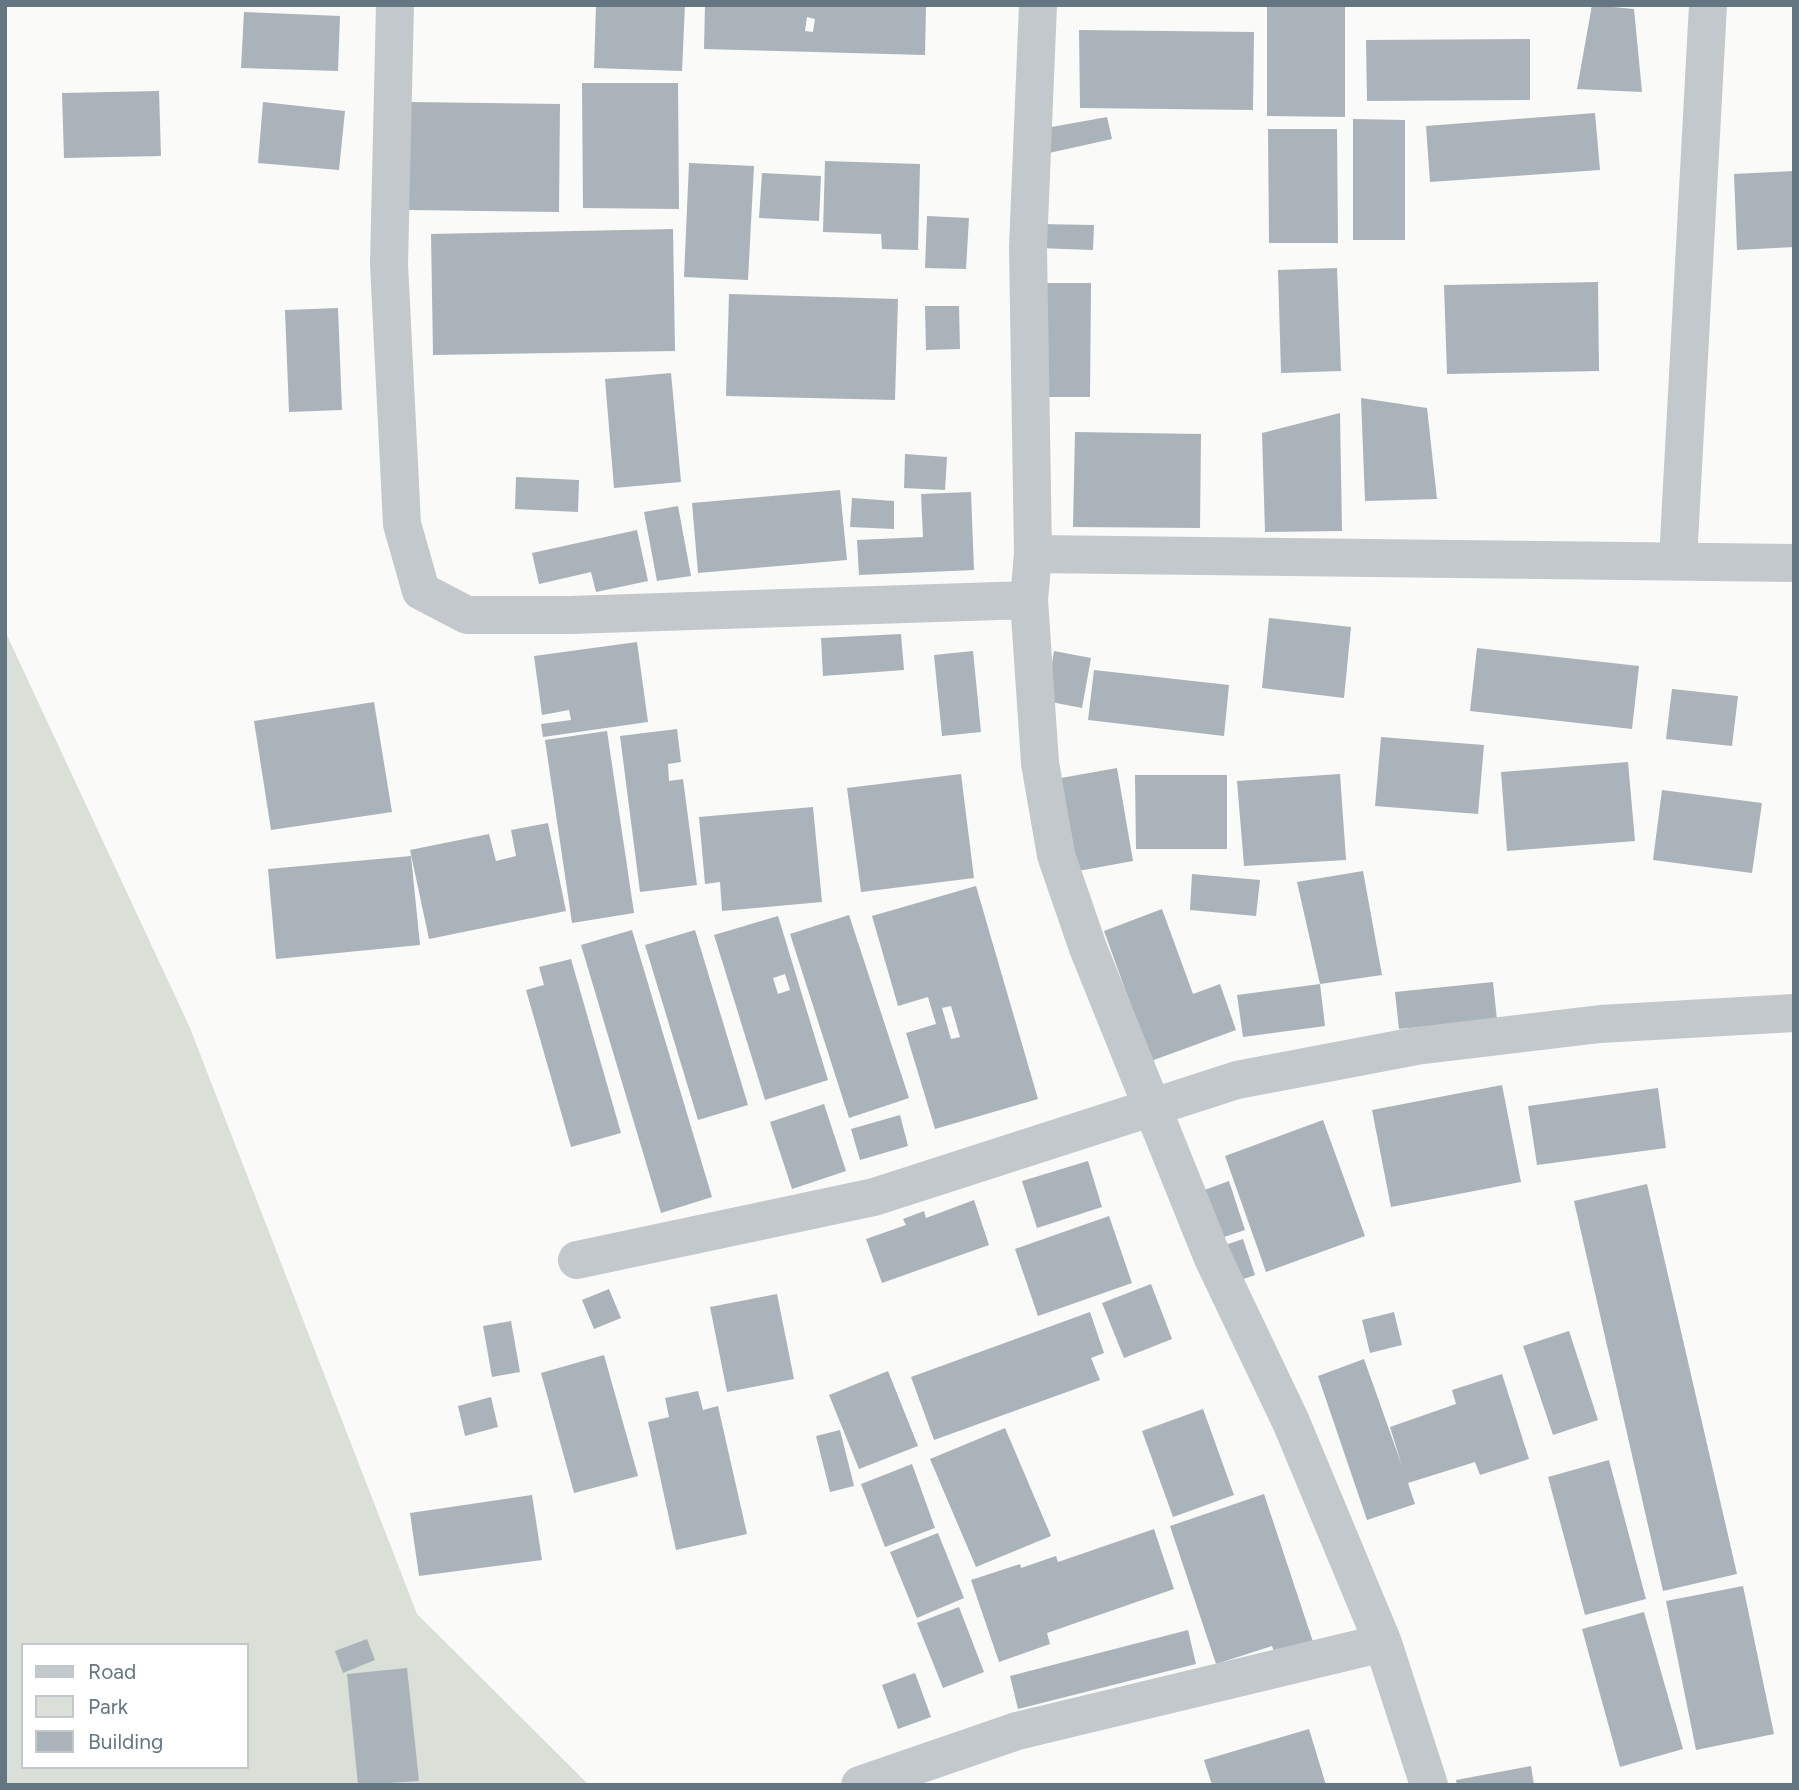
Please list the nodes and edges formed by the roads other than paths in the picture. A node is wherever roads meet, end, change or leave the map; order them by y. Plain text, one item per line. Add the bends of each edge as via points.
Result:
1 (395, 5) edge
2 (1038, 5) edge
3 (1708, 5) edge
4 (1033, 554) junction
5 (1678, 560) junction
6 (1794, 563) edge
7 (1029, 600) junction
8 (1794, 1013) edge
9 (1152, 1109) junction
10 (577, 1260) dead end
11 (1383, 1643) junction
12 (860, 1785) edge
13 (1429, 1785) edge

1 - 7 street via 389,264 402,524 421,591 467,615
2 - 4 street via 1028,247
3 - 5 street
4 - 5 street
4 - 7 street
5 - 6 street
7 - 9 street via 1040,762 1056,855
8 - 9 street via 1600,1024 1416,1046 1237,1080
9 - 10 street via 874,1197
9 - 11 street via 1212,1256 1292,1422
11 - 12 street via 1017,1731
11 - 13 street

